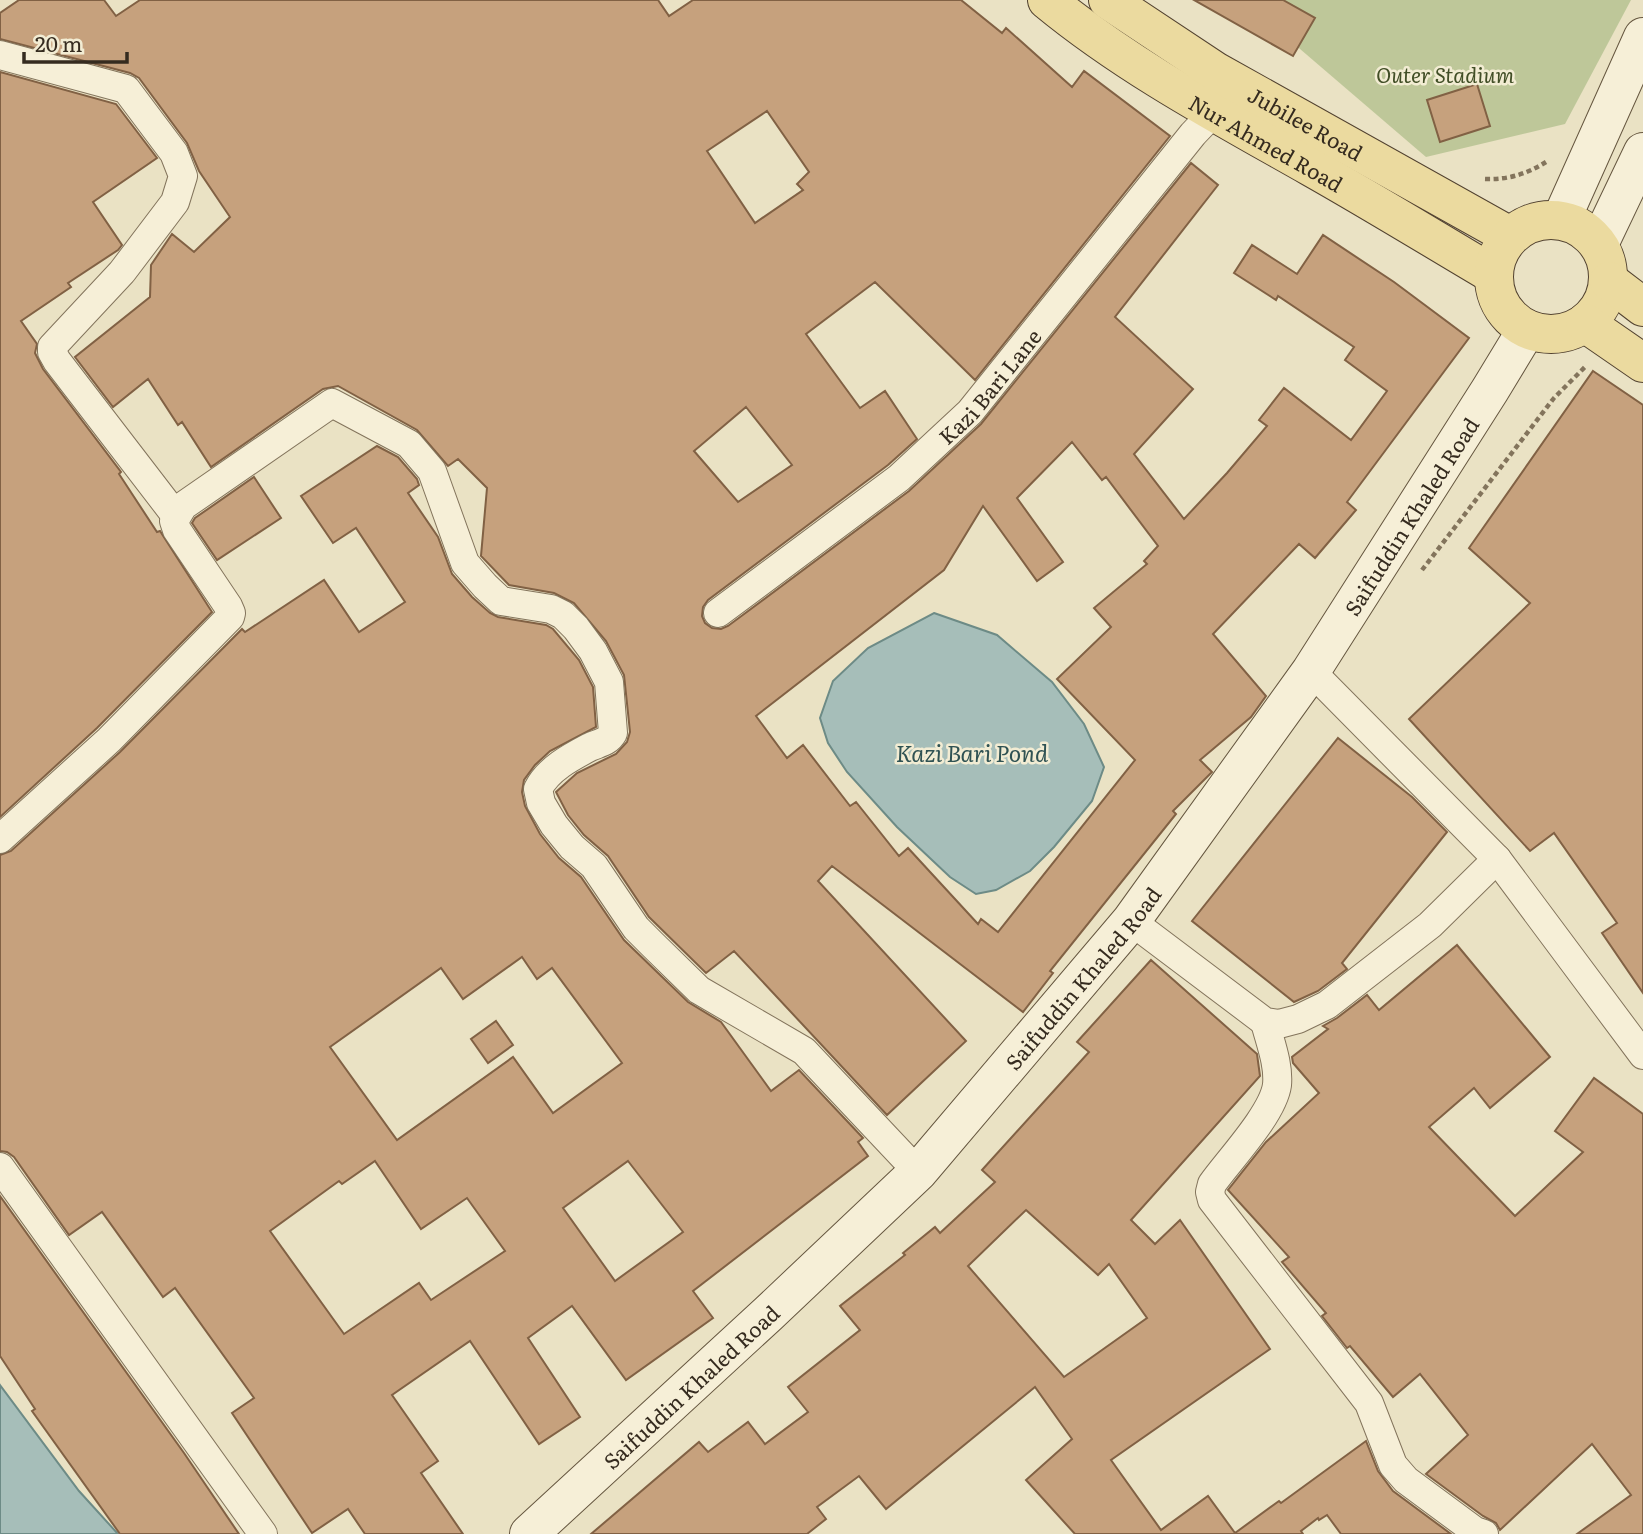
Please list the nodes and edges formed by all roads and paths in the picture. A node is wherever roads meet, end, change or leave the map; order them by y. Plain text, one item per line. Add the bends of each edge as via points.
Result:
1 (1047, 0) edge
2 (1108, 0) edge
3 (1643, 37) edge
4 (0, 55) edge
5 (1214, 112) junction
6 (1643, 152) edge
7 (1552, 158) dead end
8 (1477, 179) dead end
9 (1562, 220) junction
10 (1510, 236) junction
11 (1599, 244) junction
12 (1494, 275) junction
13 (1609, 281) junction
14 (1643, 307) edge
15 (1585, 323) junction
16 (1527, 329) junction
17 (1643, 363) edge
18 (176, 516) junction
19 (718, 613) dead end
20 (1311, 671) junction
21 (0, 839) edge
22 (1497, 859) junction
23 (1131, 921) junction
24 (1265, 1022) junction
25 (1643, 1055) edge
26 (0, 1167) edge
27 (918, 1172) junction
28 (263, 1534) edge
29 (529, 1534) edge
30 (1484, 1534) edge

1 - 5 main road, Nur Ahmed Road via 1086,32
2 - 10 main road, Jubilee Road via 1215,71
3 - 9 main road
4 - 18 street via 126,89 174,153 183,176 175,202 122,272 52,346 52,352
5 - 12 main road, Nur Ahmed Road
5 - 19 street, Kazi Bari Lane via 970,412 899,478
6 - 11 main road
7 - 8 path via 1501,180
9 - 10 main road via 1543,220
9 - 11 main road via 1589,233
10 - 12 main road
11 - 13 main road
12 - 16 main road via 1502,307
13 - 14 main road
13 - 15 main road via 1601,304
15 - 16 main road via 1556,334
15 - 17 main road
16 - 20 main road, Saifuddin Khaled Road
18 - 21 street via 177,530 228,606 230,617 109,740
18 - 27 street via 183,506 332,403 409,444 432,471 465,563 478,579 501,601 563,615 593,651 608,682 611,738 555,769 538,789 554,825 594,866 636,928 699,990 804,1051
20 - 22 street
20 - 23 main road, Saifuddin Khaled Road
22 - 24 street via 1430,925 1327,1005 1288,1022
22 - 25 street
23 - 24 street
23 - 27 main road, Saifuddin Khaled Road
24 - 30 street via 1277,1087 1263,1117 1212,1184 1212,1200 1369,1402 1392,1465 1406,1480
26 - 28 street
27 - 29 main road, Saifuddin Khaled Road

